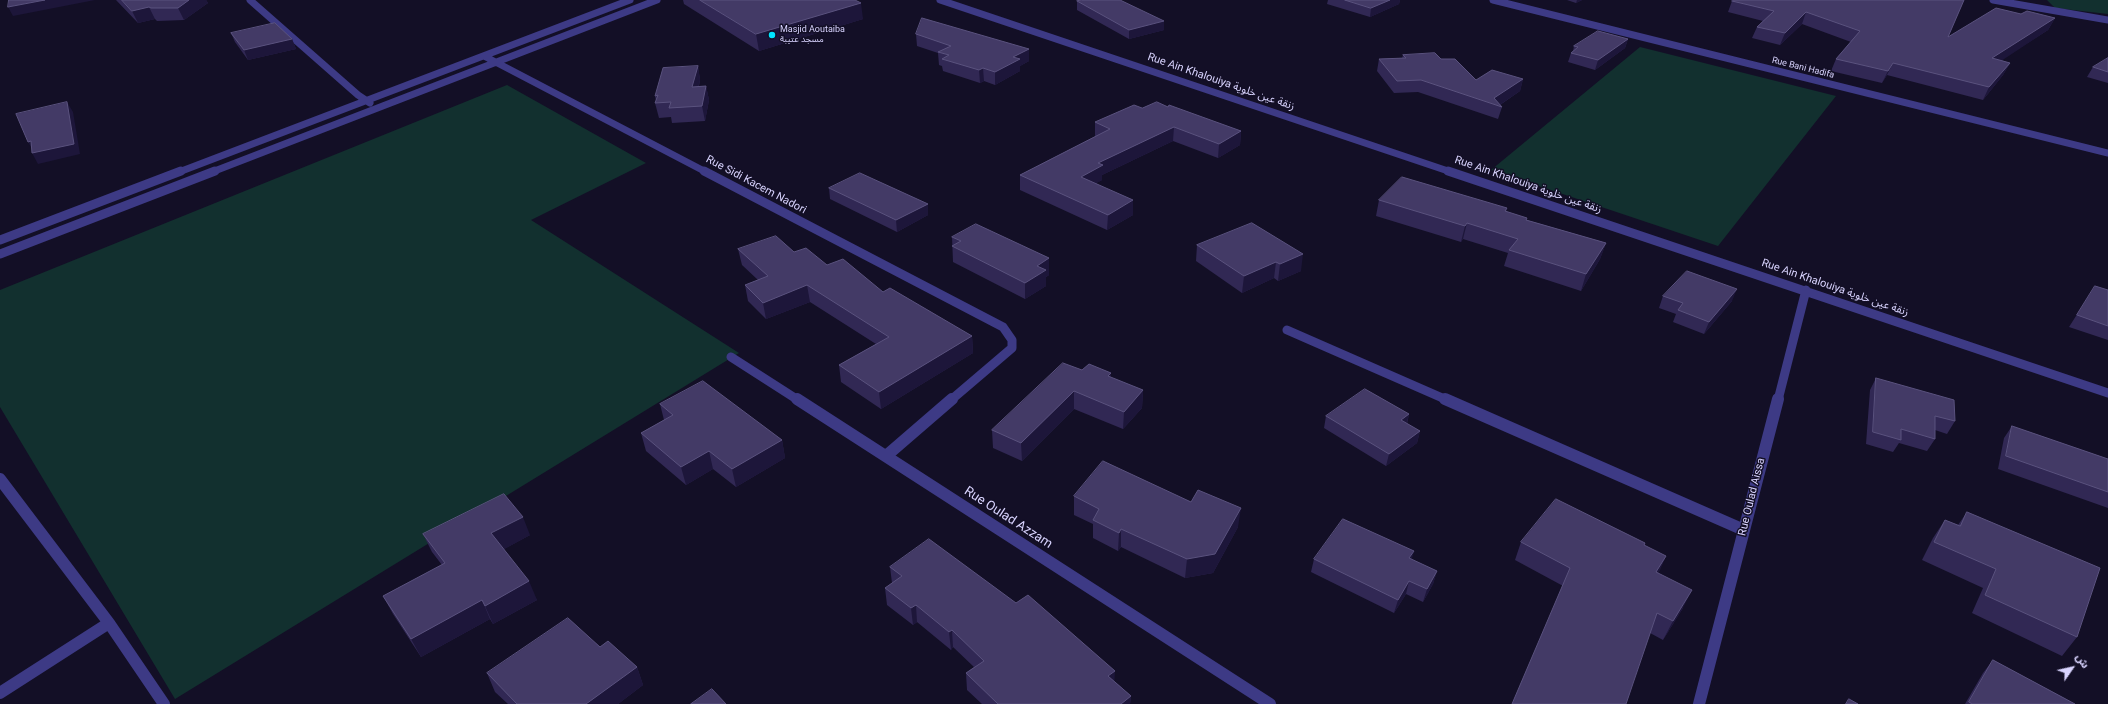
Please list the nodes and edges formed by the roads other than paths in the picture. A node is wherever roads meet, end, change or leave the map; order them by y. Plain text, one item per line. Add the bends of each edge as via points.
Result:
1 (250, 0) edge
2 (630, 0) edge
3 (657, 0) edge
4 (940, 0) edge
5 (1493, 0) edge
6 (1993, 0) edge
7 (2108, 20) edge
8 (484, 56) junction
9 (497, 62) junction
10 (367, 101) junction
11 (378, 108) junction
12 (2108, 153) edge
13 (0, 240) edge
14 (0, 254) edge
15 (1806, 290) junction
16 (1286, 330) dead end
17 (731, 357) dead end
18 (2108, 393) edge
19 (886, 456) junction
20 (0, 479) edge
21 (1744, 530) junction
22 (109, 623) junction
23 (0, 693) edge
24 (164, 704) edge
25 (1270, 704) edge
26 (1699, 704) edge

1 - 10 street
2 - 8 street
3 - 9 street
4 - 15 street, Rue Ain Khalouiya زنقة عين خلوية
5 - 12 street, Rue Bani Hadifa
6 - 7 street
8 - 9 street, Rue Sidi Kacem Nadori
8 - 10 street
9 - 11 street
9 - 19 street, Rue Sidi Kacem Nadori via 1003,327 1012,340 1012,348
10 - 11 street
10 - 13 street
11 - 14 street
15 - 18 street, Rue Ain Khalouiya زنقة عين خلوية
15 - 21 street, Rue Oulad Aissa
16 - 21 street
17 - 19 street, Rue Oulad Azzam
19 - 25 street, Rue Oulad Azzam
20 - 22 street
21 - 26 street, Rue Oulad Aissa
22 - 23 street
22 - 24 street

